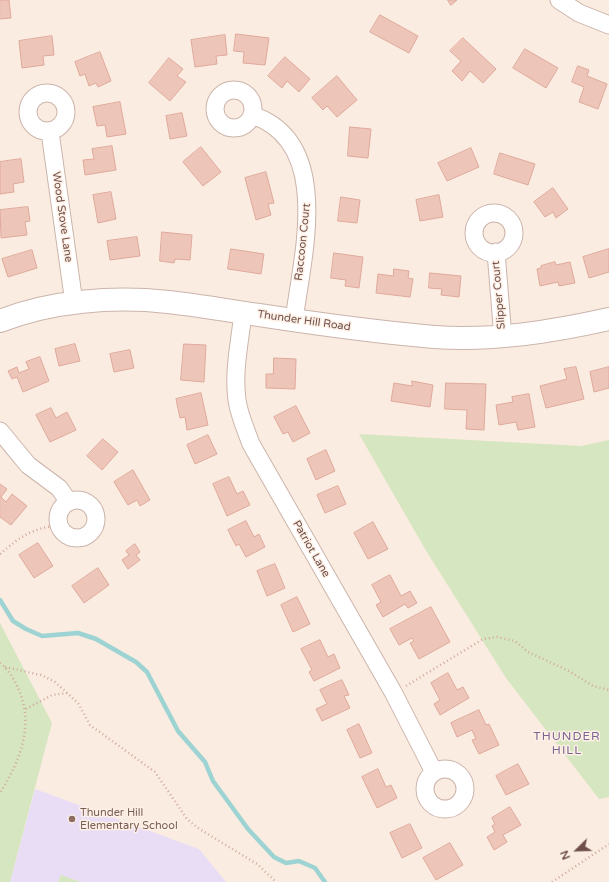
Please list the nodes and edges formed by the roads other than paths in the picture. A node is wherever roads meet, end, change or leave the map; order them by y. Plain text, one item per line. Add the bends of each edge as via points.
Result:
1 (559, 0) edge
2 (609, 25) edge
3 (252, 115) dead end
4 (50, 132) dead end
5 (496, 252) dead end
6 (74, 303) junction
7 (243, 313) junction
8 (609, 319) edge
9 (294, 320) junction
10 (0, 321) edge
11 (503, 338) junction
12 (0, 431) edge
13 (69, 502) junction
14 (434, 772) dead end

1 - 2 street via 579,13
3 - 9 street, Raccoon Court via 276,127 288,140 304,175 308,208
4 - 6 street, Wood Stove Lane
5 - 11 street, Slipper Court
6 - 7 street, Thunder Hill Road via 117,300 167,301
6 - 10 street, Thunder Hill Road
7 - 9 street, Thunder Hill Road
7 - 14 street, Patriot Lane via 236,378 237,400 251,444 393,692
8 - 11 street, Thunder Hill Road
9 - 11 street, Thunder Hill Road via 387,333
12 - 13 street via 28,465 59,488
13 - 13 street via 75,500 88,503 96,514 92,533 80,539 66,536 59,525 58,514

